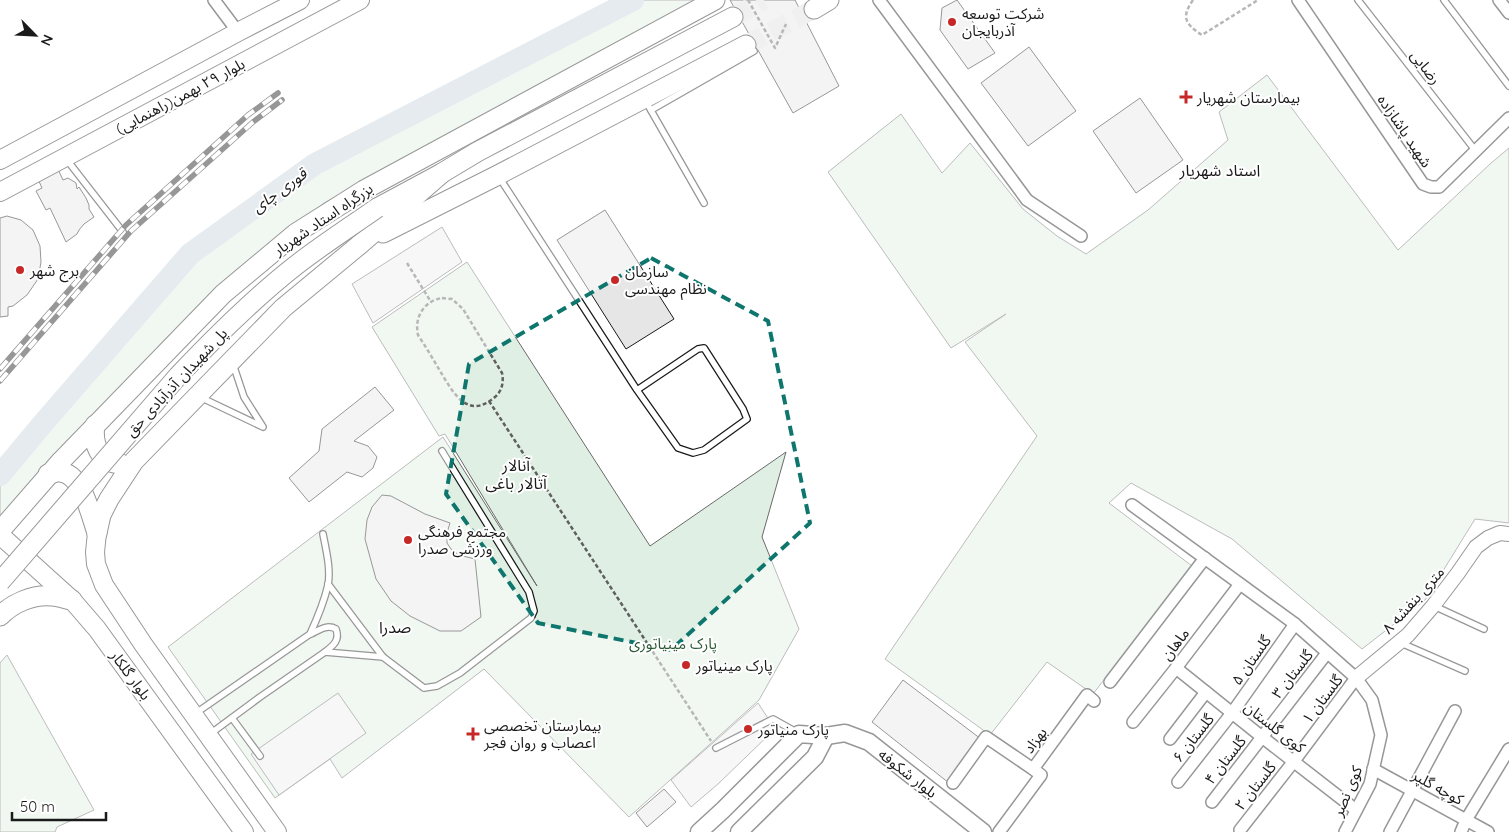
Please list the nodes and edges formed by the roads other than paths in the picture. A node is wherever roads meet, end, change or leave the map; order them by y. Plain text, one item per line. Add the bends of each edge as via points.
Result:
1 (214, 0) edge
2 (300, 0) edge
3 (360, 0) edge
4 (715, 0) edge
5 (879, 0) edge
6 (1358, 0) edge
7 (1444, 0) edge
8 (1498, 0) edge
9 (1299, 1) edge
10 (1509, 14) edge
11 (733, 17) tunnel mouth
12 (238, 32) junction
13 (750, 48) tunnel mouth
14 (1509, 86) edge
15 (131, 90) junction
16 (648, 104) junction
17 (145, 115) junction
18 (1509, 118) edge
19 (1475, 150) junction
20 (65, 157) junction
21 (0, 160) edge
22 (442, 173) junction
23 (498, 175) junction
24 (0, 192) edge
25 (704, 203) dead end
26 (377, 208) joint
27 (1081, 236) dead end
28 (358, 246) junction
29 (232, 360) junction
30 (0, 375) edge
31 (637, 390) junction
32 (198, 396) junction
33 (95, 425) junction
34 (442, 451) dead end
35 (134, 461) junction
36 (48, 474) junction
37 (1132, 505) dead end
38 (0, 531) edge
39 (97, 533) junction
40 (323, 534) dead end
41 (1509, 534) edge
42 (0, 535) edge
43 (1205, 558) junction
44 (0, 582) edge
45 (328, 584) junction
46 (1240, 584) junction
47 (0, 589) edge
48 (72, 600) junction
49 (1433, 606) junction
50 (1, 615) edge
51 (1295, 624) junction
52 (1484, 629) dead end
53 (310, 634) junction
54 (1399, 642) junction
55 (326, 652) junction
56 (1327, 653) junction
57 (383, 657) junction
58 (1176, 668) junction
59 (1465, 671) dead end
60 (1356, 678) junction
61 (1110, 682) dead end
62 (1206, 692) junction
63 (1094, 701) dead end
64 (1455, 711) dead end
65 (1232, 713) junction
66 (194, 714) junction
67 (232, 718) junction
68 (1133, 722) dead end
69 (800, 734) junction
70 (209, 736) junction
71 (826, 736) junction
72 (1262, 737) junction
73 (1170, 740) dead end
74 (716, 748) road end
75 (1509, 749) edge
76 (260, 756) dead end
77 (1294, 761) junction
78 (1033, 769) junction
79 (1373, 769) junction
80 (1178, 782) dead end
81 (953, 783) dead end
82 (1413, 791) junction
83 (1212, 802) dead end
84 (1356, 810) junction
85 (1466, 820) junction
86 (1240, 830) dead end
87 (244, 832) edge
88 (277, 832) edge
89 (698, 832) edge
90 (739, 832) edge
91 (983, 832) edge
92 (1000, 832) edge
93 (1345, 832) edge
94 (1390, 832) edge
95 (1461, 832) edge
96 (1488, 832) edge

1 - 12 street
2 - 12 main road, بلوار ٢٩ بهمن(راهنمایی)
3 - 17 main road, بلوار ٢٩ بهمن(راهنمایی)
4 - 33 highway, بزرگراه استاد شهریار via 364,190 296,234 223,294
5 - 27 street via 1028,200
6 - 19 lane, رضایی
7 - 14 lane
8 - 10 street
9 - 19 street, شهید پاشازاده via 1423,184 1439,187
11 - 22 highway, بزرگراه استاد شهریار
12 - 15 main road, بلوار ٢٩ بهمن(راهنمایی)
13 - 16 highway
15 - 17 main road
15 - 21 main road, بلوار ٢٩ بهمن(راهنمایی)
16 - 23 highway
16 - 25 lane
17 - 20 main road, بلوار ٢٩ بهمن(راهنمایی)
18 - 19 street, شهید پاشازاده
20 - 24 main road, بلوار ٢٩ بهمن(راهنمایی)
20 - 30 lane via 124,232
22 - 26 highway, بزرگراه استاد شهریار
22 - 28 highway
23 - 28 highway
23 - 31 lane
26 - 44 highway, پل شهیدان آذرآبادی حق, bridge via 289,271 207,346
28 - 29 highway via 283,308
29 - 32 highway
29 - 32 lane via 244,397 263,427
31 - 31 lane via 678,448 692,453 704,450 747,419 704,348
32 - 35 highway
33 - 35 highway via 95,445 101,454 118,464
33 - 36 highway, بزرگراه استاد شهریار
34 - 57 lane via 529,592 534,611 531,618 460,673 437,686 424,688
35 - 39 highway via 109,499
36 - 38 highway, بزرگراه استاد شهریار
36 - 39 highway via 60,472 77,482
37 - 43 street, کوی نصر
39 - 66 main road, بلوار گلکار via 96,564 104,585
40 - 45 lane
41 - 49 street, ۸ متری بنفشه via 1488,538 1476,546
42 - 48 main road, بلوار گلکار
43 - 46 street, کوی نصر
43 - 61 street
45 - 53 lane
45 - 57 lane
46 - 51 street, کوی نصر
46 - 58 street, ماهان
47 - 50 highway via 4,602
48 - 50 highway via 38,596 18,603
48 - 87 main road, بلوار گلکار via 121,661
49 - 52 lane
49 - 54 street, ۸ متری بنفشه
51 - 56 street, کوی نصر
51 - 65 street, گلستان ۵
53 - 55 lane via 332,626 336,629 338,638
53 - 66 lane
54 - 59 lane
54 - 60 street, ۸ متری بنفشه
55 - 57 lane
55 - 67 lane
56 - 60 street, کوی نصر
56 - 72 street, گلستان ۳
58 - 62 street, کوی گلستان
58 - 68 street, ماهان
60 - 77 street, گلستان ۱
60 - 79 street, کوی نصر via 1372,700 1381,734
62 - 65 street, کوی گلستان
62 - 73 street
63 - 78 street, بهزاد via 1087,696
64 - 82 street
65 - 72 street, کوی گلستان
65 - 80 street, گلستان ۶
66 - 70 main road, بلوار گلکار
67 - 70 lane
67 - 76 lane
69 - 71 main road, بلوار شکوفه
69 - 74 lane via 773,719
69 - 89 main road
70 - 88 main road, بلوار گلکار
71 - 90 main road via 815,757
71 - 91 main road, بلوار شکوفه via 845,733 869,742
72 - 77 street, کوی گلستان
72 - 83 street, گلستان ۴
75 - 85 street
77 - 84 street, کوی گلستان
77 - 86 street, گلستان ۲
78 - 81 street via 986,737
78 - 92 street, بهزاد via 1041,775
79 - 82 street, کوچه گلپر
79 - 84 street, کوی نصر via 1370,784
82 - 85 street, کوچه گلپر
82 - 94 street
84 - 93 street, کوی نصر
85 - 95 street
85 - 96 street, کوچه گلپر

